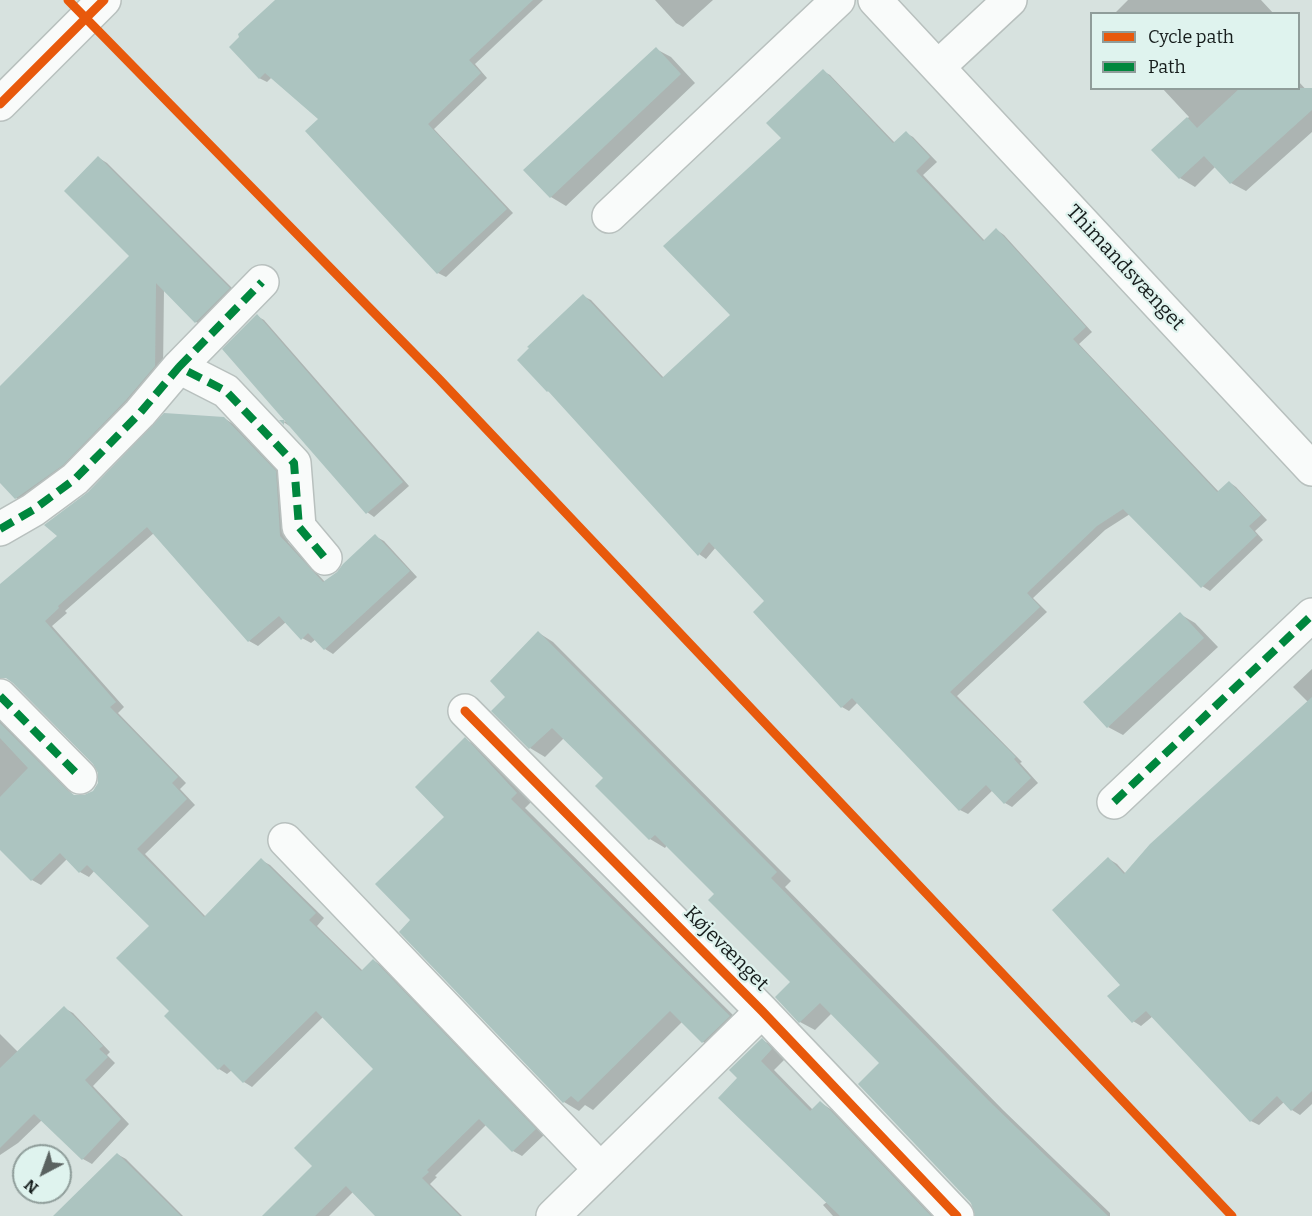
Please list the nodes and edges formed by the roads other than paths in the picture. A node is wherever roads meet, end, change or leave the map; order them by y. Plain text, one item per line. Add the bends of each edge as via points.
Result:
1 (104, 0) edge
2 (838, 0) edge
3 (875, 0) edge
4 (1010, 0) edge
5 (938, 67) junction
6 (0, 104) edge
7 (609, 216) dead end
8 (262, 282) dead end
9 (179, 367) junction
10 (1312, 470) edge
11 (0, 529) edge
12 (325, 558) dead end
13 (1312, 615) edge
14 (0, 696) edge
15 (465, 711) dead end
16 (80, 777) dead end
17 (1114, 802) dead end
18 (285, 840) dead end
19 (762, 1011) junction
20 (600, 1169) junction
21 (553, 1216) edge
22 (957, 1216) edge

1 - 6 street
2 - 7 street
3 - 5 street, Thimandsvænget
4 - 5 street
5 - 10 street, Thimandsvænget
8 - 9 street
9 - 11 street via 75,479
9 - 12 street via 226,391 294,463 299,527
13 - 17 street
14 - 16 street
15 - 19 street, Køjevænget
18 - 20 street
19 - 20 street, Køjevænget
19 - 22 street, Køjevænget
20 - 21 street, Køjevænget

